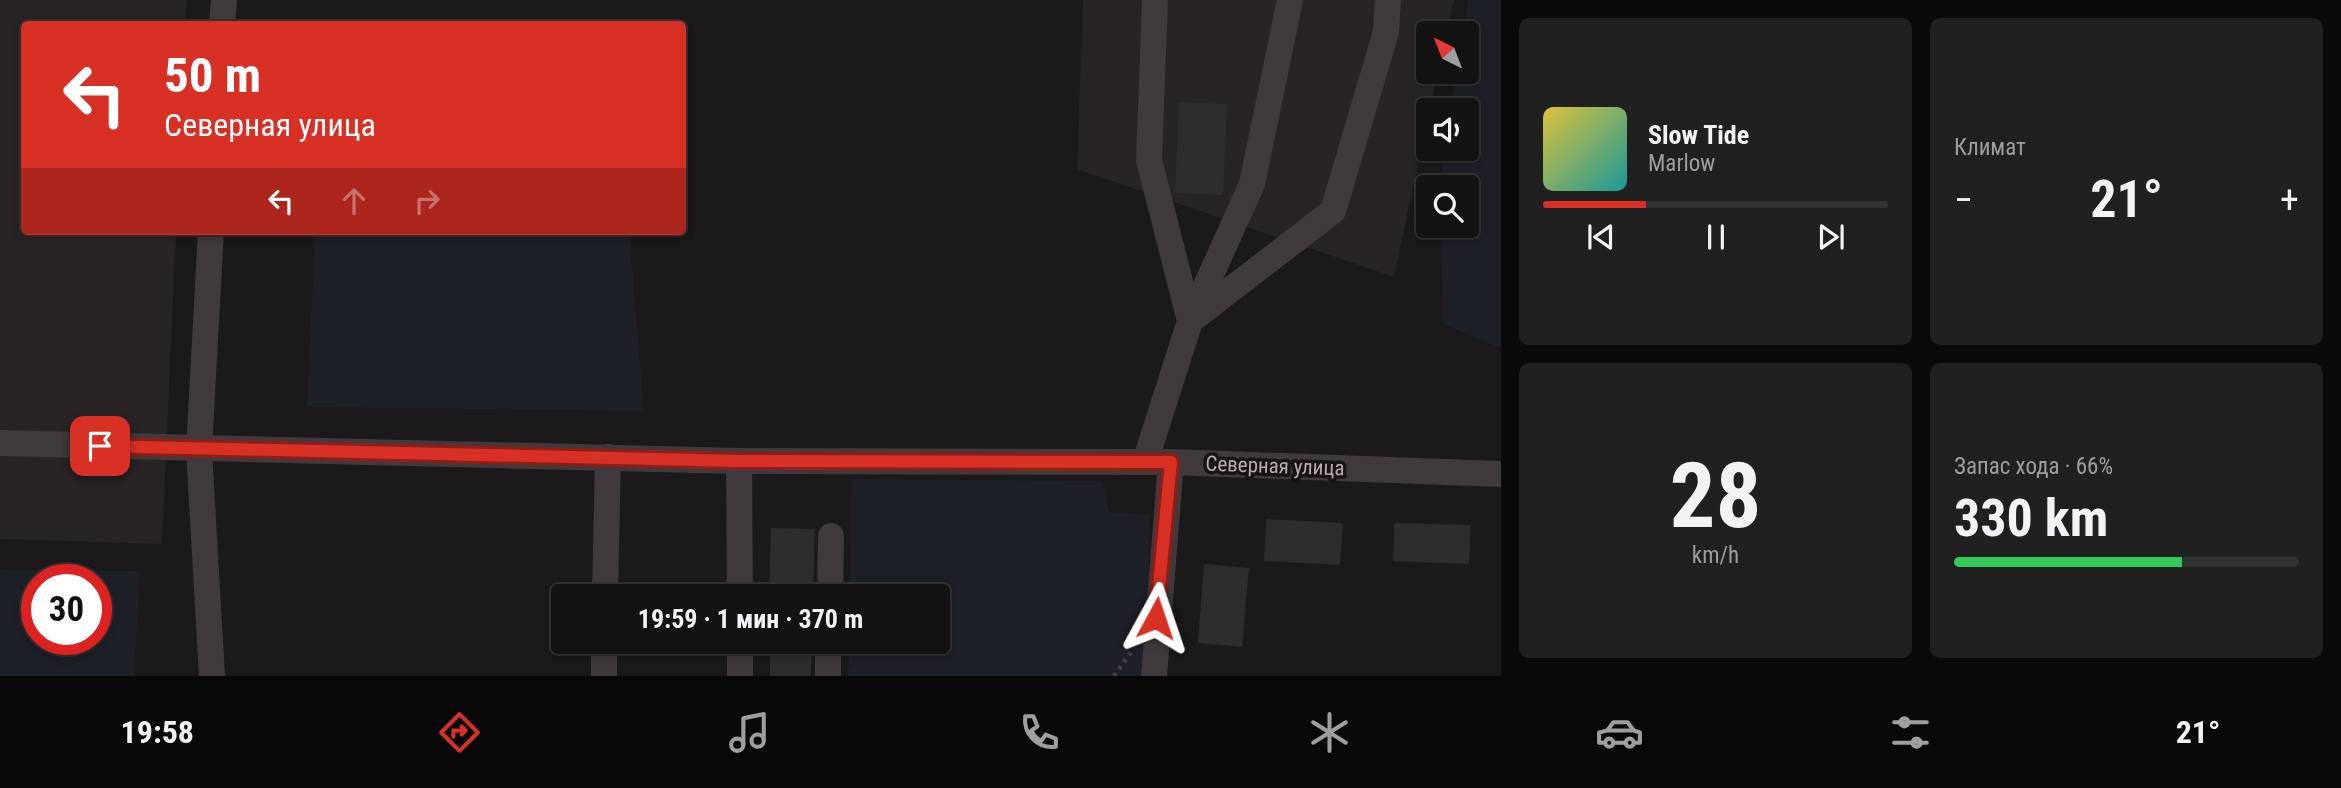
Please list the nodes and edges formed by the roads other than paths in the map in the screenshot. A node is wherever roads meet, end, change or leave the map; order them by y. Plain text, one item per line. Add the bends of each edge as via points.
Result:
1 (223, 0) edge
2 (1155, 0) edge
3 (1290, 0) edge
4 (1388, 0) edge
5 (222, 21) edge
6 (211, 235) edge
7 (1191, 321) junction
8 (0, 443) edge
9 (199, 450) junction
10 (608, 457) junction
11 (739, 461) junction
12 (1158, 462) junction
13 (1501, 474) edge
14 (831, 536) dead end
15 (605, 584) edge
16 (740, 584) edge
17 (830, 584) edge
18 (604, 654) edge
19 (740, 654) edge
20 (828, 654) edge
21 (212, 676) edge
22 (604, 676) edge
23 (740, 676) edge
24 (828, 676) edge
25 (1154, 676) edge

1 - 5 street
2 - 7 street via 1149,160
3 - 7 street via 1252,184
4 - 7 street via 1386,32 1332,211
6 - 9 street
7 - 12 street
8 - 9 street, Северная улица
9 - 10 street, Северная улица
9 - 21 street
10 - 11 street, Северная улица
10 - 15 street
11 - 12 street, Северная улица
11 - 16 street
12 - 13 street, Северная улица
12 - 25 street
14 - 17 street
18 - 22 street
19 - 23 street
20 - 24 street

